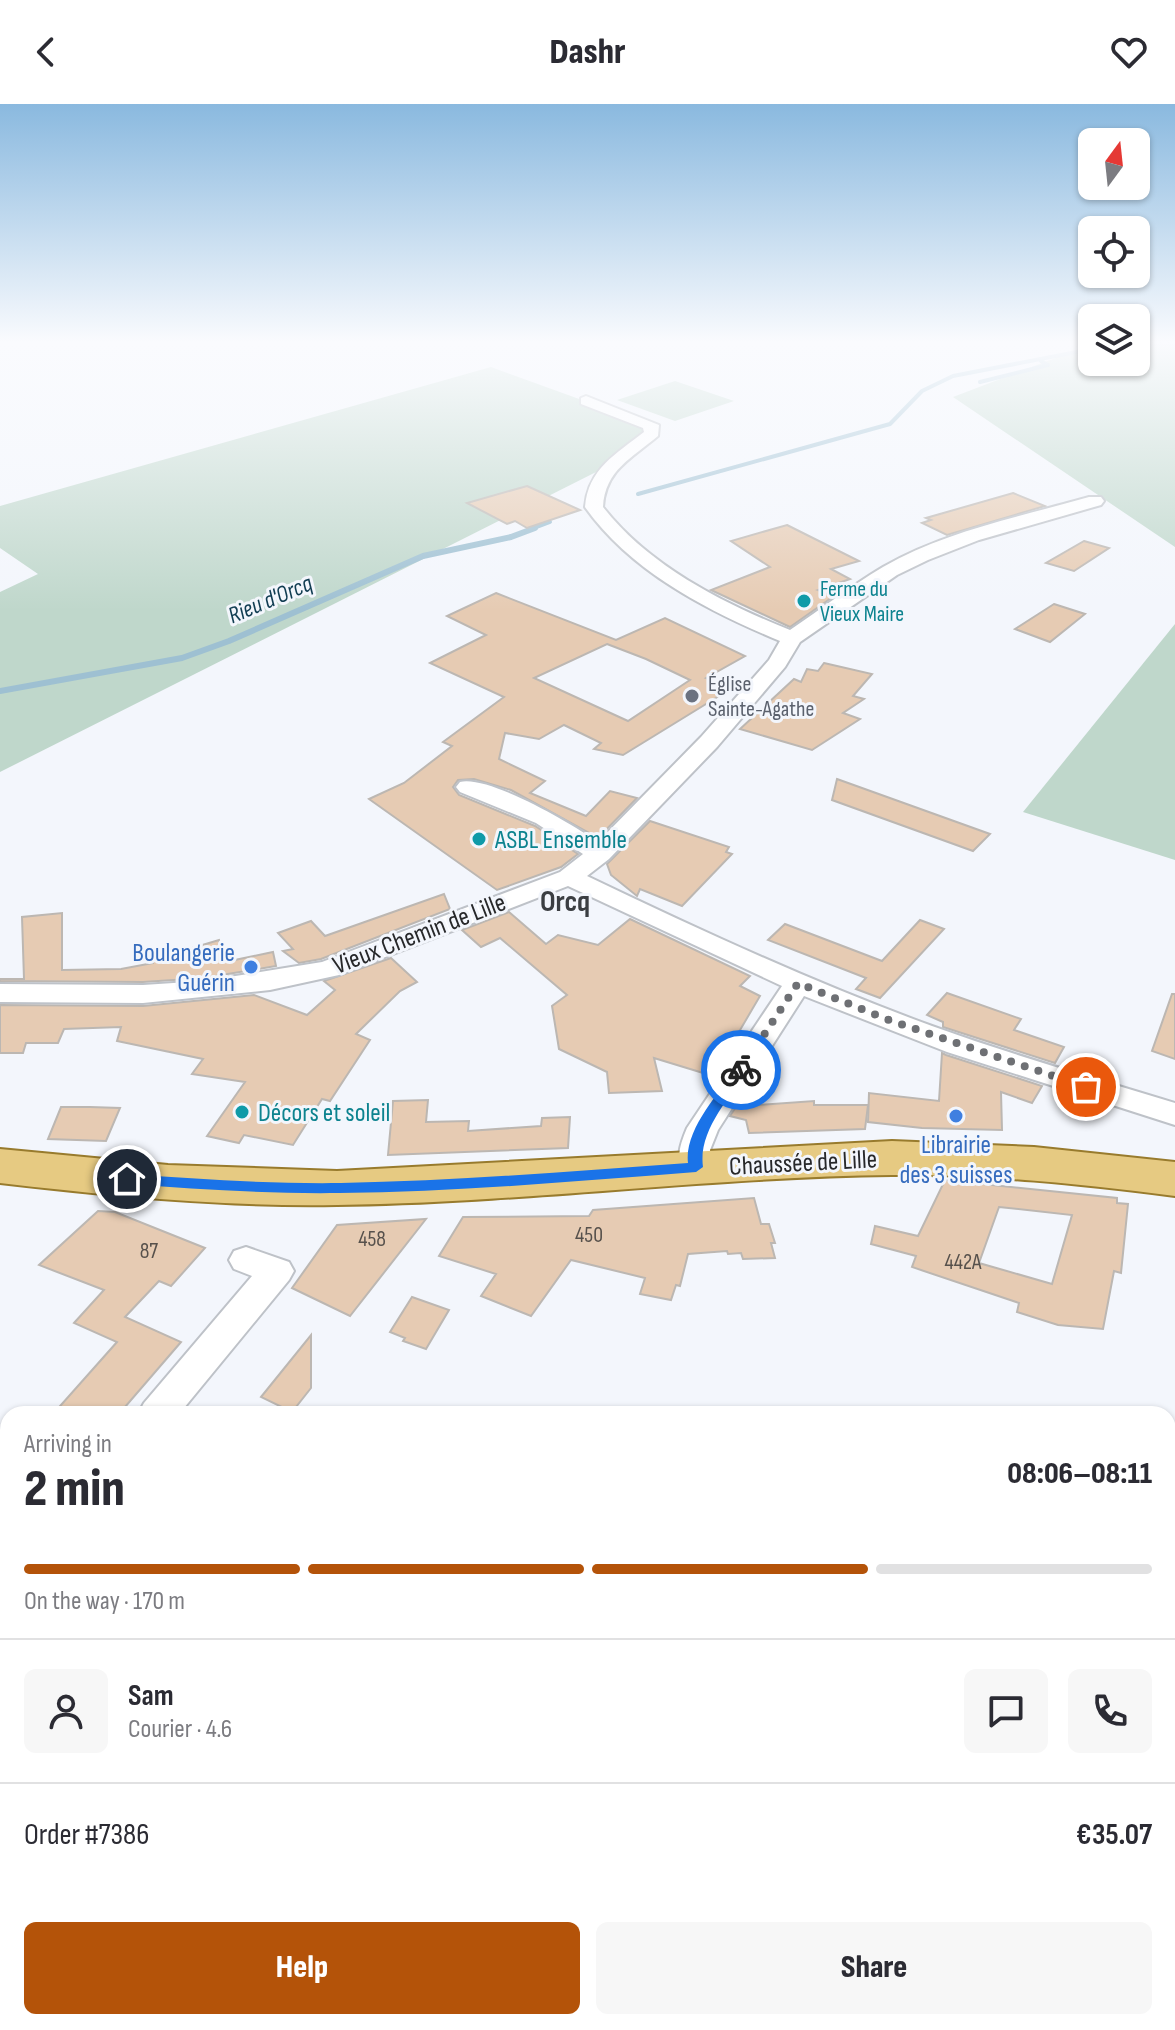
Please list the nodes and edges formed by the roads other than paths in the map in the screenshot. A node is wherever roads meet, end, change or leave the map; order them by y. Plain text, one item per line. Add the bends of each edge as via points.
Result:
1 (652, 431) edge
2 (1095, 501) dead end
3 (792, 638) junction
4 (468, 787) dead end
5 (600, 854) junction
6 (569, 877) junction
7 (798, 983) junction
8 (0, 993) edge
9 (1175, 1114) edge
10 (0, 1166) edge
11 (696, 1167) junction
12 (1175, 1179) edge
13 (246, 1260) dead end
14 (164, 1406) edge

1 - 3 street via 604,472 594,507 613,532 668,575 722,607
2 - 3 street via 921,556
3 - 5 street, Vieux Chemin de Lille via 778,663 709,742
4 - 5 street via 545,818
5 - 6 street, Vieux Chemin de Lille
6 - 7 street
6 - 8 street, Vieux Chemin de Lille via 329,969 285,978 143,994
7 - 9 street via 901,1024
7 - 11 street via 703,1128 694,1150
10 - 11 main road, Chaussée de Lille via 201,1185 340,1188
11 - 12 main road, Chaussée de Lille via 951,1159
13 - 14 street via 277,1271

